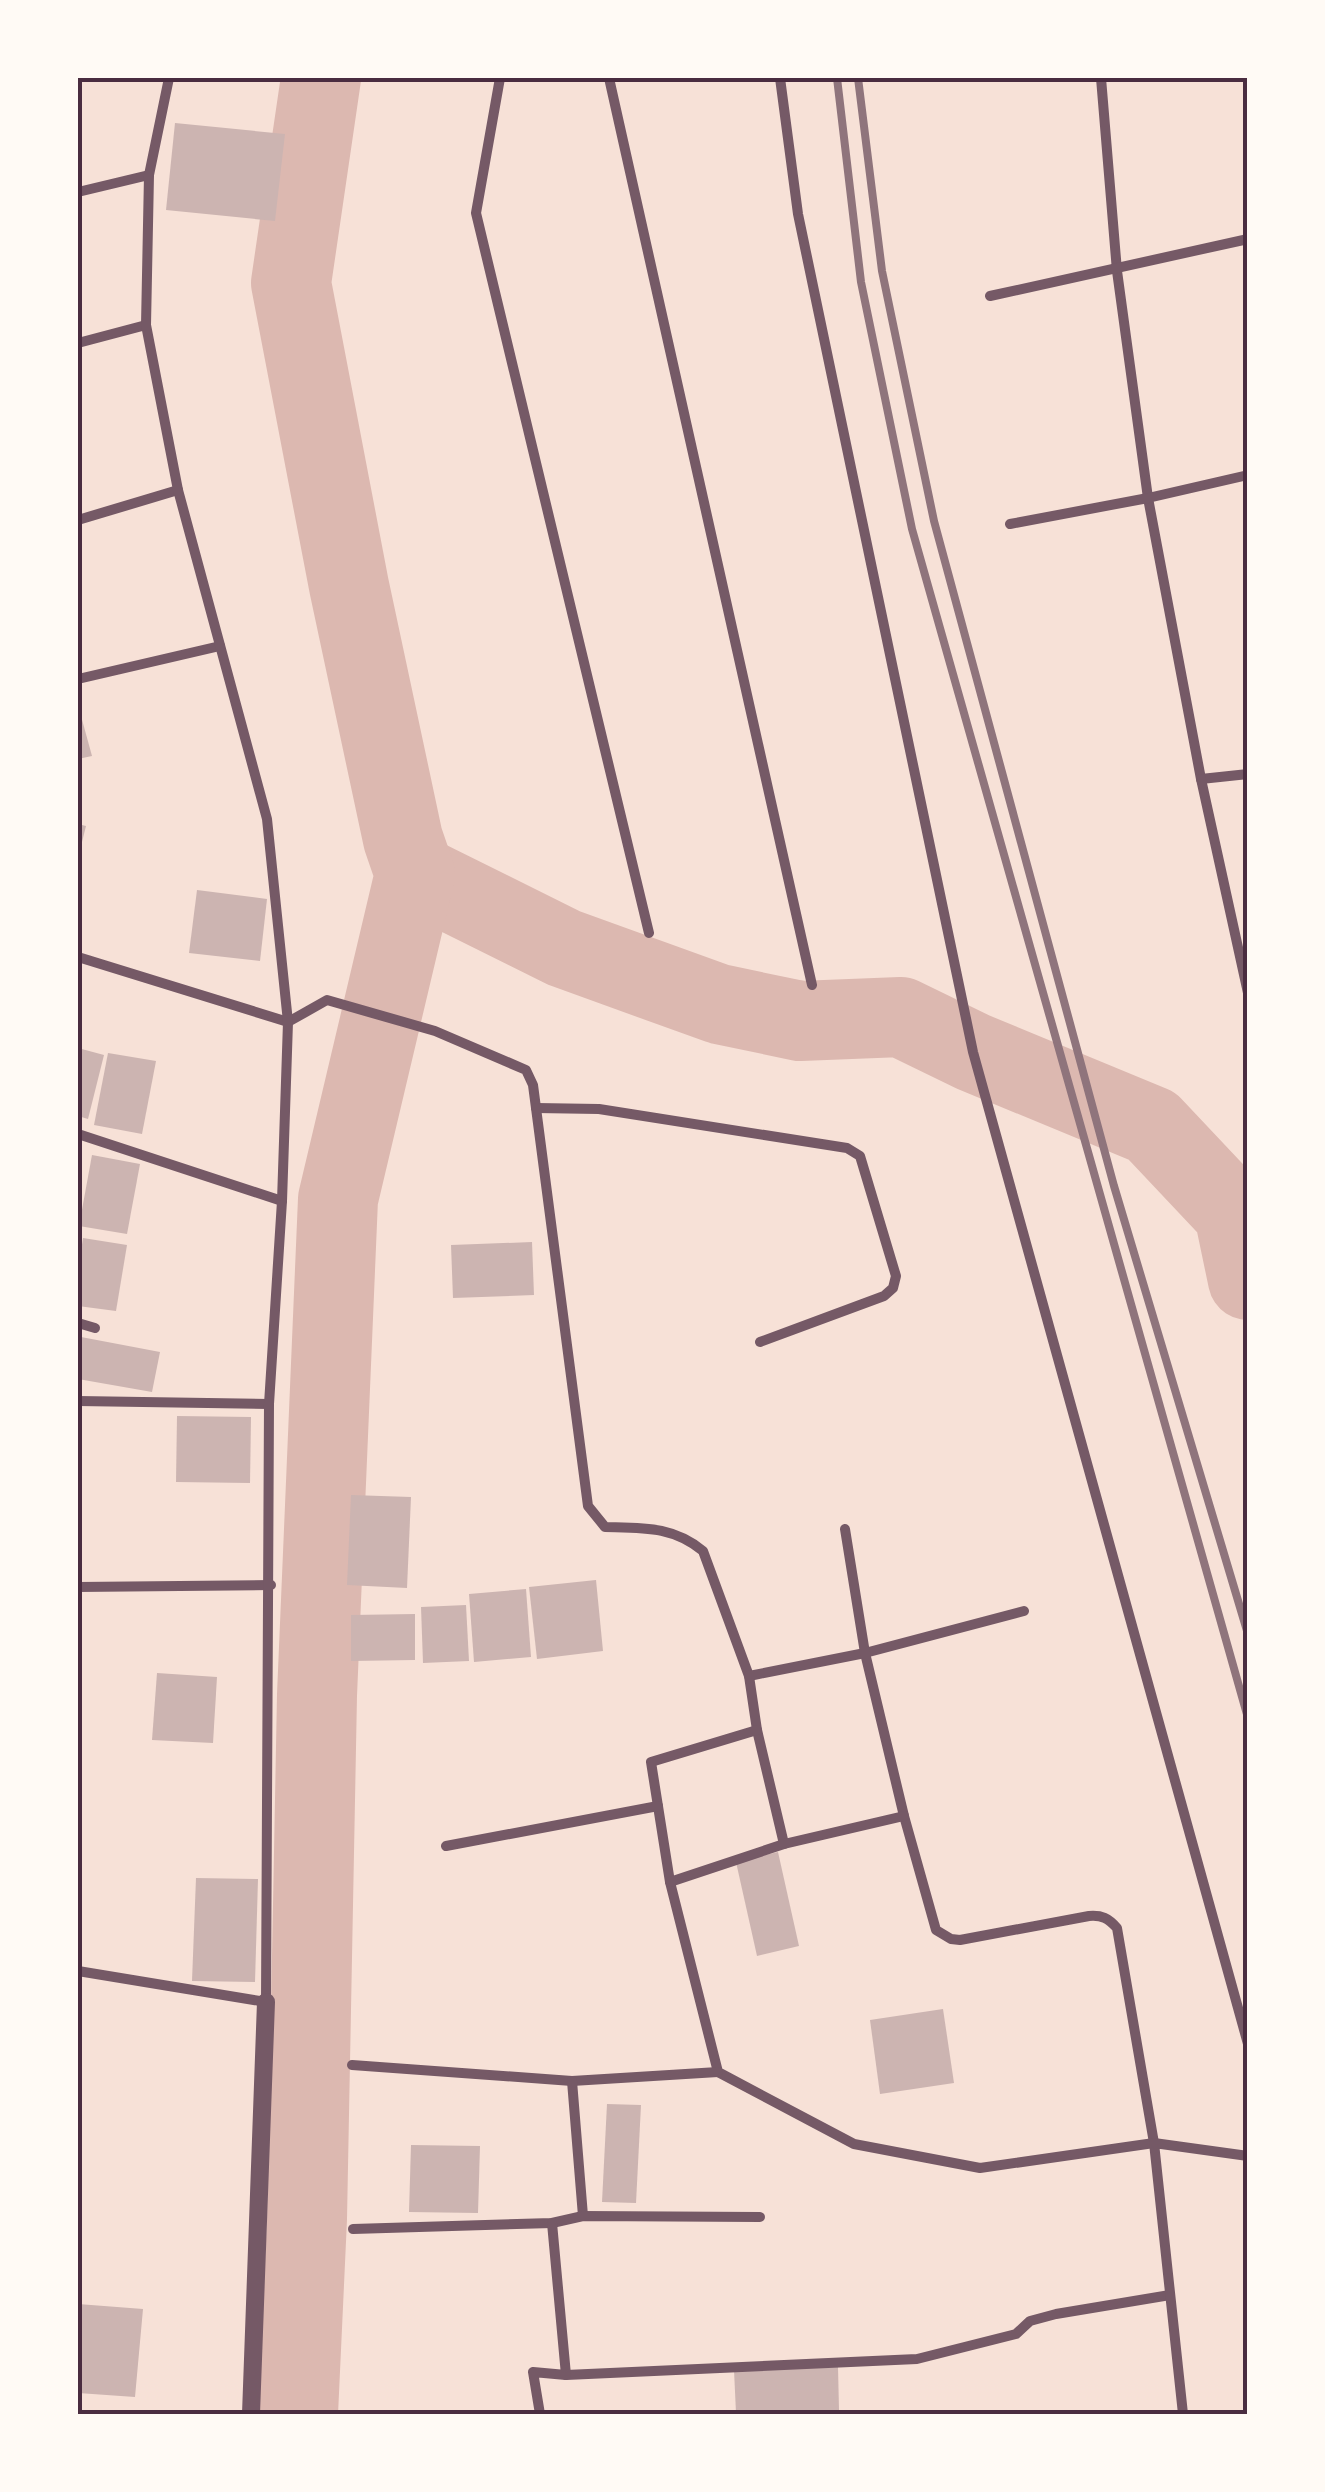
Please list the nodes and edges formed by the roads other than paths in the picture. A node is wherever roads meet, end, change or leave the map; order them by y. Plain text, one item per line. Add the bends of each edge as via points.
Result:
1 (168, 78) edge
2 (500, 78) edge
3 (609, 78) edge
4 (780, 78) edge
5 (1101, 78) edge
6 (149, 175) junction
7 (78, 192) edge
8 (1248, 240) edge
9 (1116, 270) junction
10 (990, 296) dead end
11 (146, 324) junction
12 (78, 343) edge
13 (1248, 475) edge
14 (178, 490) junction
15 (1148, 498) junction
16 (78, 520) edge
17 (1010, 524) dead end
18 (220, 646) junction
19 (78, 679) edge
20 (1248, 774) edge
21 (1202, 778) junction
22 (649, 932) dead end
23 (78, 956) edge
24 (812, 985) dead end
25 (1248, 993) edge
26 (288, 1022) junction
27 (536, 1108) junction
28 (78, 1134) edge
29 (282, 1201) junction
30 (78, 1323) edge
31 (95, 1328) dead end
32 (760, 1342) dead end
33 (78, 1401) edge
34 (269, 1404) junction
35 (845, 1529) dead end
36 (271, 1585) junction
37 (78, 1588) edge
38 (1024, 1611) dead end
39 (865, 1654) junction
40 (749, 1676) junction
41 (757, 1730) junction
42 (658, 1806) junction
43 (904, 1816) junction
44 (784, 1844) junction
45 (446, 1846) dead end
46 (670, 1882) junction
47 (78, 1971) edge
48 (266, 2002) junction
49 (1248, 2044) edge
50 (352, 2065) dead end
51 (718, 2072) junction
52 (572, 2080) junction
53 (1154, 2144) junction
54 (1248, 2156) edge
55 (582, 2216) junction
56 (760, 2217) dead end
57 (552, 2222) junction
58 (353, 2229) dead end
59 (1170, 2294) junction
60 (566, 2375) junction
61 (252, 2414) edge
62 (540, 2414) edge
63 (1183, 2414) edge

1 - 6 street
2 - 22 street via 476,213
3 - 24 street
4 - 49 street via 798,214 957,975
5 - 9 street
6 - 7 street
6 - 11 street
8 - 9 street
9 - 10 street
9 - 15 street
11 - 12 street
11 - 14 street
13 - 15 street
14 - 16 street
14 - 18 street
15 - 17 street
15 - 21 street
18 - 19 street
18 - 26 street via 267,820
20 - 21 street
21 - 25 street
23 - 26 street
26 - 27 street via 327,1000 434,1031 522,1066
26 - 29 street
27 - 32 street via 599,1108 847,1148 860,1156 896,1276 893,1288
27 - 40 street via 588,1506 604,1527 664,1528 704,1551
28 - 29 street
29 - 34 street
30 - 31 street
33 - 34 street
34 - 36 street
35 - 39 street
36 - 37 street
36 - 48 street
38 - 39 street
39 - 40 street
39 - 43 street
40 - 41 street
41 - 42 street via 650,1762
41 - 44 street
42 - 45 street
42 - 46 street
43 - 44 street
43 - 53 street via 932,1921 943,1936 960,1940 1088,1916 1118,1928
44 - 46 street
46 - 51 street
47 - 48 street
48 - 61 street
50 - 52 street
51 - 52 street
51 - 53 street via 854,2144 980,2168
52 - 55 street
53 - 54 street
53 - 59 street
55 - 56 street
55 - 57 street
57 - 58 street
57 - 60 street
59 - 60 street via 1030,2320 1016,2334 917,2359
59 - 63 street
60 - 62 street via 534,2372

